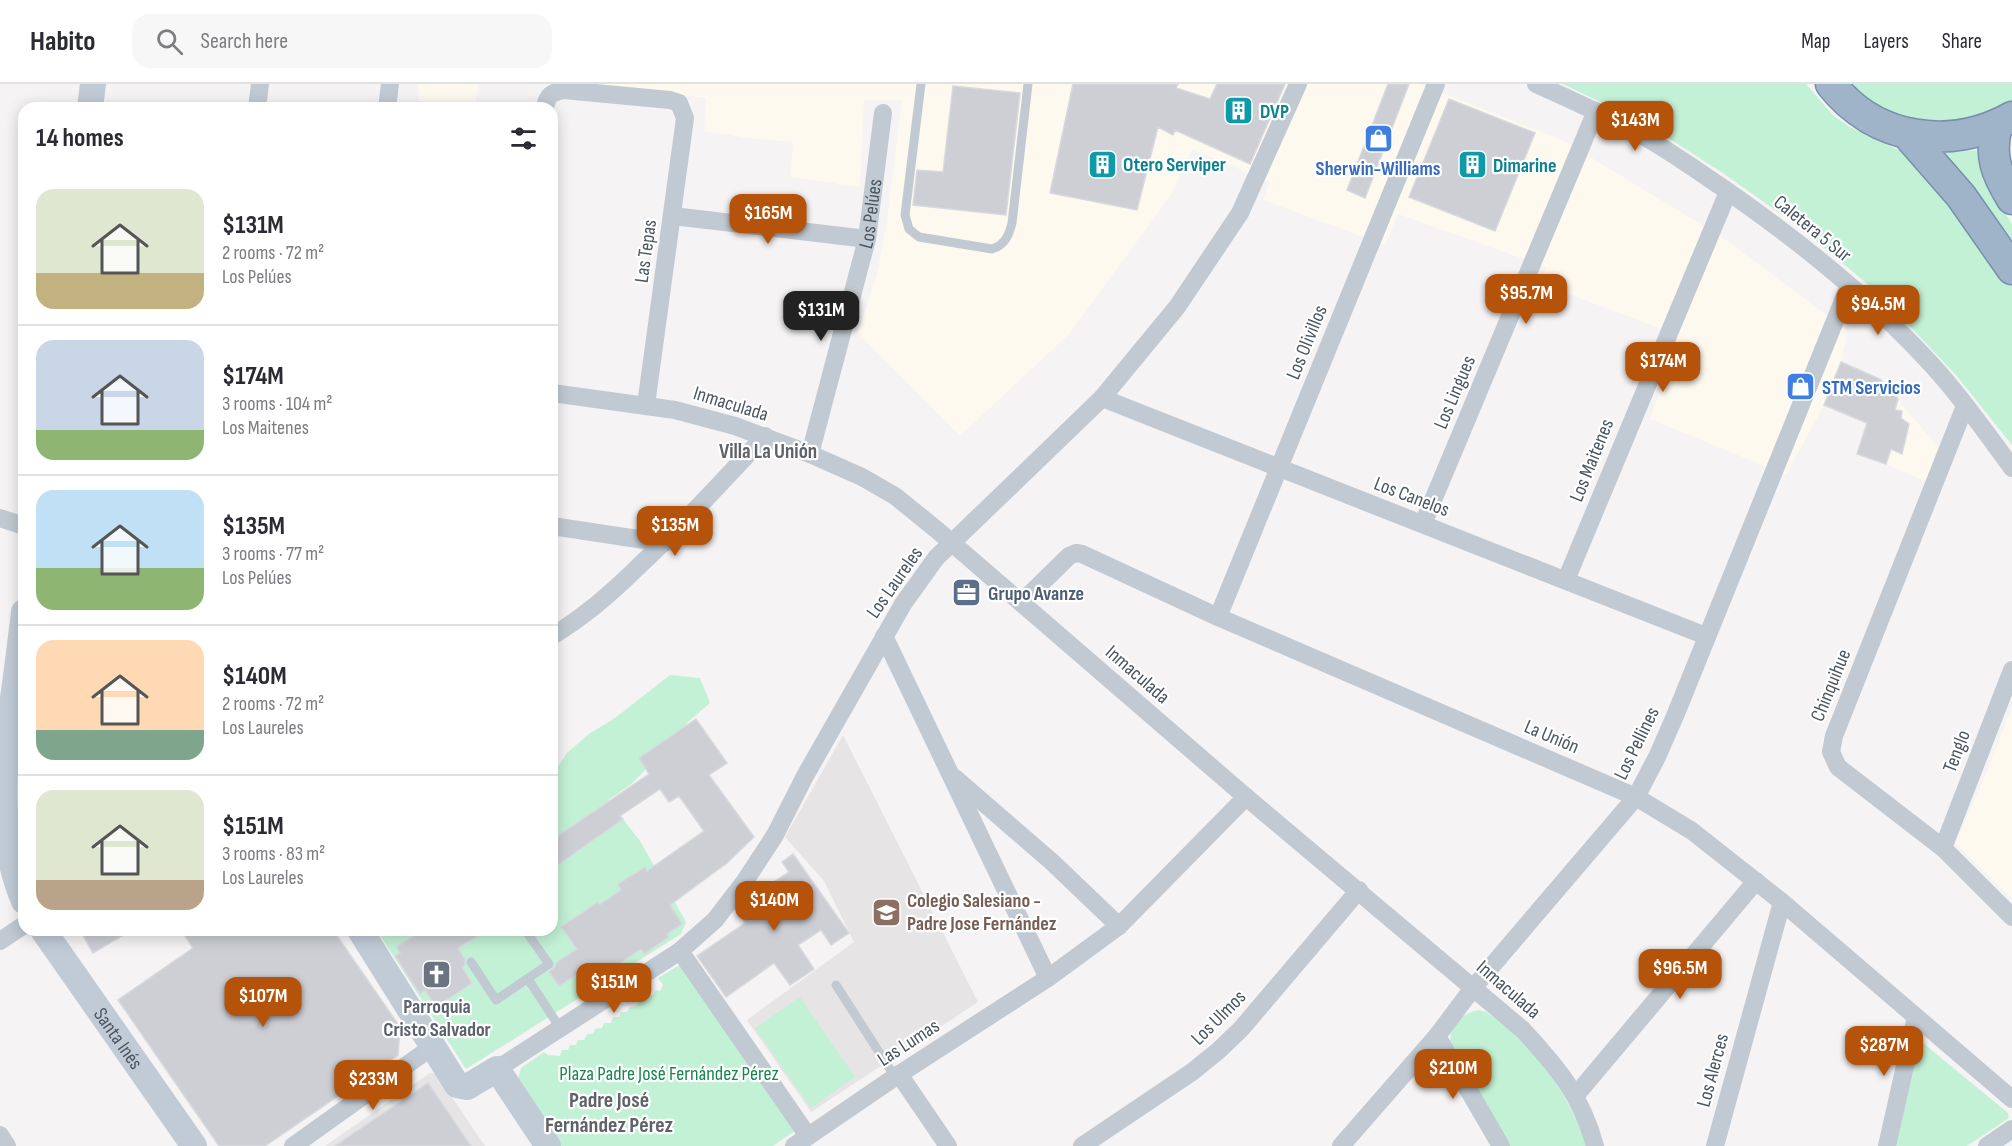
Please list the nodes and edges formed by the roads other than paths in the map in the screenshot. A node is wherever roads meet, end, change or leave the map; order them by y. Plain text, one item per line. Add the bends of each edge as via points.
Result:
1 (93, 84) edge
2 (260, 84) edge
3 (390, 84) edge
4 (921, 84) edge
5 (1028, 84) edge
6 (1298, 84) edge
7 (1436, 84) edge
8 (1536, 84) edge
9 (1831, 84) edge
10 (549, 100) edge
11 (91, 102) edge
12 (258, 102) edge
13 (388, 102) edge
14 (1596, 111) junction
15 (884, 113) dead end
16 (2004, 121) edge
17 (1906, 133) junction
18 (1728, 192) junction
19 (2012, 199) edge
20 (673, 216) junction
21 (867, 239) junction
22 (2012, 269) edge
23 (1849, 286) junction
24 (558, 394) edge
25 (1102, 398) junction
26 (646, 405) junction
27 (1965, 406) junction
28 (765, 436) junction
29 (810, 454) junction
30 (1279, 468) junction
31 (2012, 468) edge
32 (0, 518) edge
33 (18, 523) edge
34 (1423, 524) junction
35 (558, 527) edge
36 (664, 543) junction
37 (952, 543) junction
38 (1566, 580) junction
39 (1021, 603) junction
40 (1218, 617) junction
41 (558, 632) edge
42 (884, 636) junction
43 (1706, 636) junction
44 (18, 661) edge
45 (2012, 670) edge
46 (11, 719) edge
47 (949, 773) junction
48 (1246, 797) junction
49 (1636, 797) junction
50 (1, 824) edge
51 (1943, 848) junction
52 (1756, 881) junction
53 (18, 889) edge
54 (1359, 890) junction
55 (1782, 902) junction
56 (2012, 917) edge
57 (1119, 927) junction
58 (18, 929) edge
59 (47, 936) edge
60 (364, 936) edge
61 (529, 936) edge
62 (0, 941) edge
63 (680, 951) junction
64 (471, 962) dead end
65 (1048, 978) junction
66 (528, 979) junction
67 (836, 985) dead end
68 (1473, 988) junction
69 (1916, 1017) junction
70 (560, 1028) junction
71 (1437, 1036) junction
72 (432, 1047) junction
73 (497, 1069) junction
74 (897, 1076) junction
75 (1576, 1095) junction
76 (2012, 1099) edge
77 (2012, 1129) edge
78 (0, 1135) edge
79 (801, 1141) edge
80 (7, 1146) edge
81 (194, 1146) edge
82 (293, 1146) edge
83 (548, 1146) edge
84 (948, 1146) edge
85 (1082, 1146) edge
86 (1341, 1146) edge
87 (1501, 1146) edge
88 (1595, 1146) edge
89 (1715, 1146) edge
90 (1887, 1146) edge
91 (1987, 1146) edge

1 - 11 main road
2 - 12 street
3 - 13 street
4 - 5 lane via 906,224 919,237 985,249 1001,244 1010,231
6 - 25 street, Los Laureles via 1240,213 1176,307
7 - 30 street, Los Olivillos
8 - 14 street, Caletera 5 Sur
9 - 17 highway via 1859,112
10 - 20 street, Las Tepas via 564,90 679,103 685,118
14 - 18 street, Caletera 5 Sur via 1664,148
14 - 34 street, Los Lingues
15 - 21 street, Los Pelúes
16 - 17 highway via 1967,135 1936,137
16 - 19 highway via 1993,140 1995,167
17 - 22 highway via 1961,196
18 - 23 street, Caletera 5 Sur
18 - 38 street, Los Maitenes
20 - 21 street
20 - 26 street, Las Tepas
21 - 29 street, Los Pelúes
23 - 27 street, Caletera 5 Sur via 1914,347
23 - 43 street, Los Pellines
24 - 26 street, Inmaculada
25 - 30 street, Los Canelos
25 - 37 street, Los Laureles
26 - 28 street, Inmaculada via 698,415
27 - 31 street, Caletera 5 Sur
27 - 51 street, Chinquihue via 1831,752 1838,767
28 - 29 street, Inmaculada
28 - 36 street
29 - 37 street, Inmaculada via 895,496
30 - 34 street, Los Canelos
30 - 40 street, Los Olivillos
32 - 33 street
34 - 38 street, Los Canelos
35 - 36 street
36 - 41 street via 591,610
37 - 39 street, Inmaculada
37 - 42 street, Los Laureles via 936,558
38 - 43 street, Los Canelos
39 - 40 street, La Unión via 1076,553
39 - 48 street, Inmaculada
40 - 49 street, La Unión
42 - 47 street
42 - 63 street, Los Laureles via 775,835 715,920
43 - 49 street, Los Pellines via 1671,727
44 - 46 main road
45 - 51 street, Tenglo
46 - 50 main road via 4,758
47 - 57 street via 1052,862
47 - 65 street
48 - 54 street, Inmaculada
48 - 57 street, Las Lumas
49 - 52 street, La Unión via 1692,831
49 - 68 street, Los Pellines
50 - 53 main road via 10,872
51 - 56 street, Chinquihue
52 - 55 street, La Unión
52 - 75 street
54 - 68 street, Inmaculada
54 - 85 street, Los Ulmos via 1218,1051
55 - 69 street, La Unión
55 - 89 street, Los Alerces
57 - 65 street, Las Lumas
58 - 62 street
59 - 81 main road, Santa Inés
60 - 72 main road
61 - 66 lane via 549,964
63 - 70 street, Los Laureles
63 - 79 street
64 - 66 lane via 496,1000
65 - 74 street, Las Lumas
66 - 70 lane
67 - 74 lane
68 - 71 street, Los Pellines
68 - 75 street, Inmaculada via 1523,1030
69 - 76 street, La Unión
69 - 90 street
70 - 73 street, Los Laureles
71 - 86 street, Los Pellines
71 - 87 street
72 - 73 main road via 461,1087 470,1086
72 - 82 street
73 - 83 main road
74 - 79 street, Las Lumas
74 - 84 street
75 - 88 street, Inmaculada
77 - 91 street
78 - 80 street

